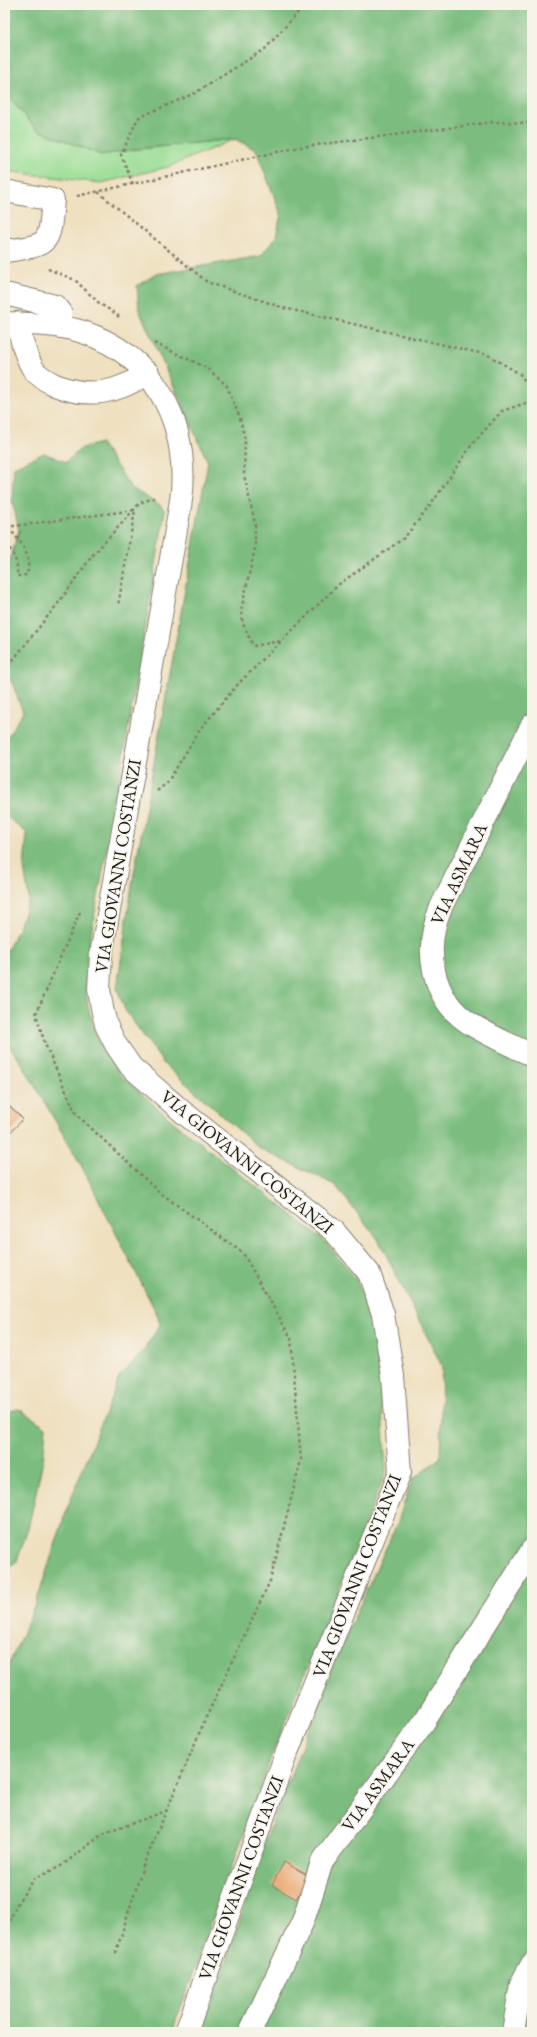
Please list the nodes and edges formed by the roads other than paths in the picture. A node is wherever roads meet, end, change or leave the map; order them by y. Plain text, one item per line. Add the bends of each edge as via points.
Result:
1 (5, 191) edge
2 (5, 251) edge
3 (5, 294) edge
4 (12, 323) edge
5 (60, 327) junction
6 (148, 374) junction
7 (532, 725) edge
8 (532, 1055) edge
9 (532, 1550) edge
10 (532, 1964) edge
11 (186, 2032) edge
12 (250, 2032) edge
13 (512, 2032) edge

1 - 2 street via 53,200 49,234 43,242 32,248
3 - 5 street via 56,306 60,310
4 - 5 street, VIA GIOVANNI COSTANZI
4 - 6 street via 32,368 47,382 63,388 90,394 119,389
5 - 6 street, VIA GIOVANNI COSTANZI via 82,331 103,339 127,354
6 - 11 street, VIA GIOVANNI COSTANZI via 172,414 181,456 182,491 101,955 99,989 106,1025 131,1067 184,1113 334,1231 369,1273 383,1314 393,1376 400,1472 284,1757
7 - 8 street, VIA ASMARA via 441,907 432,942 432,964 439,987 450,1005 471,1025
9 - 12 street, VIA ASMARA via 424,1722 322,1862 303,1921
10 - 13 street via 521,1984

